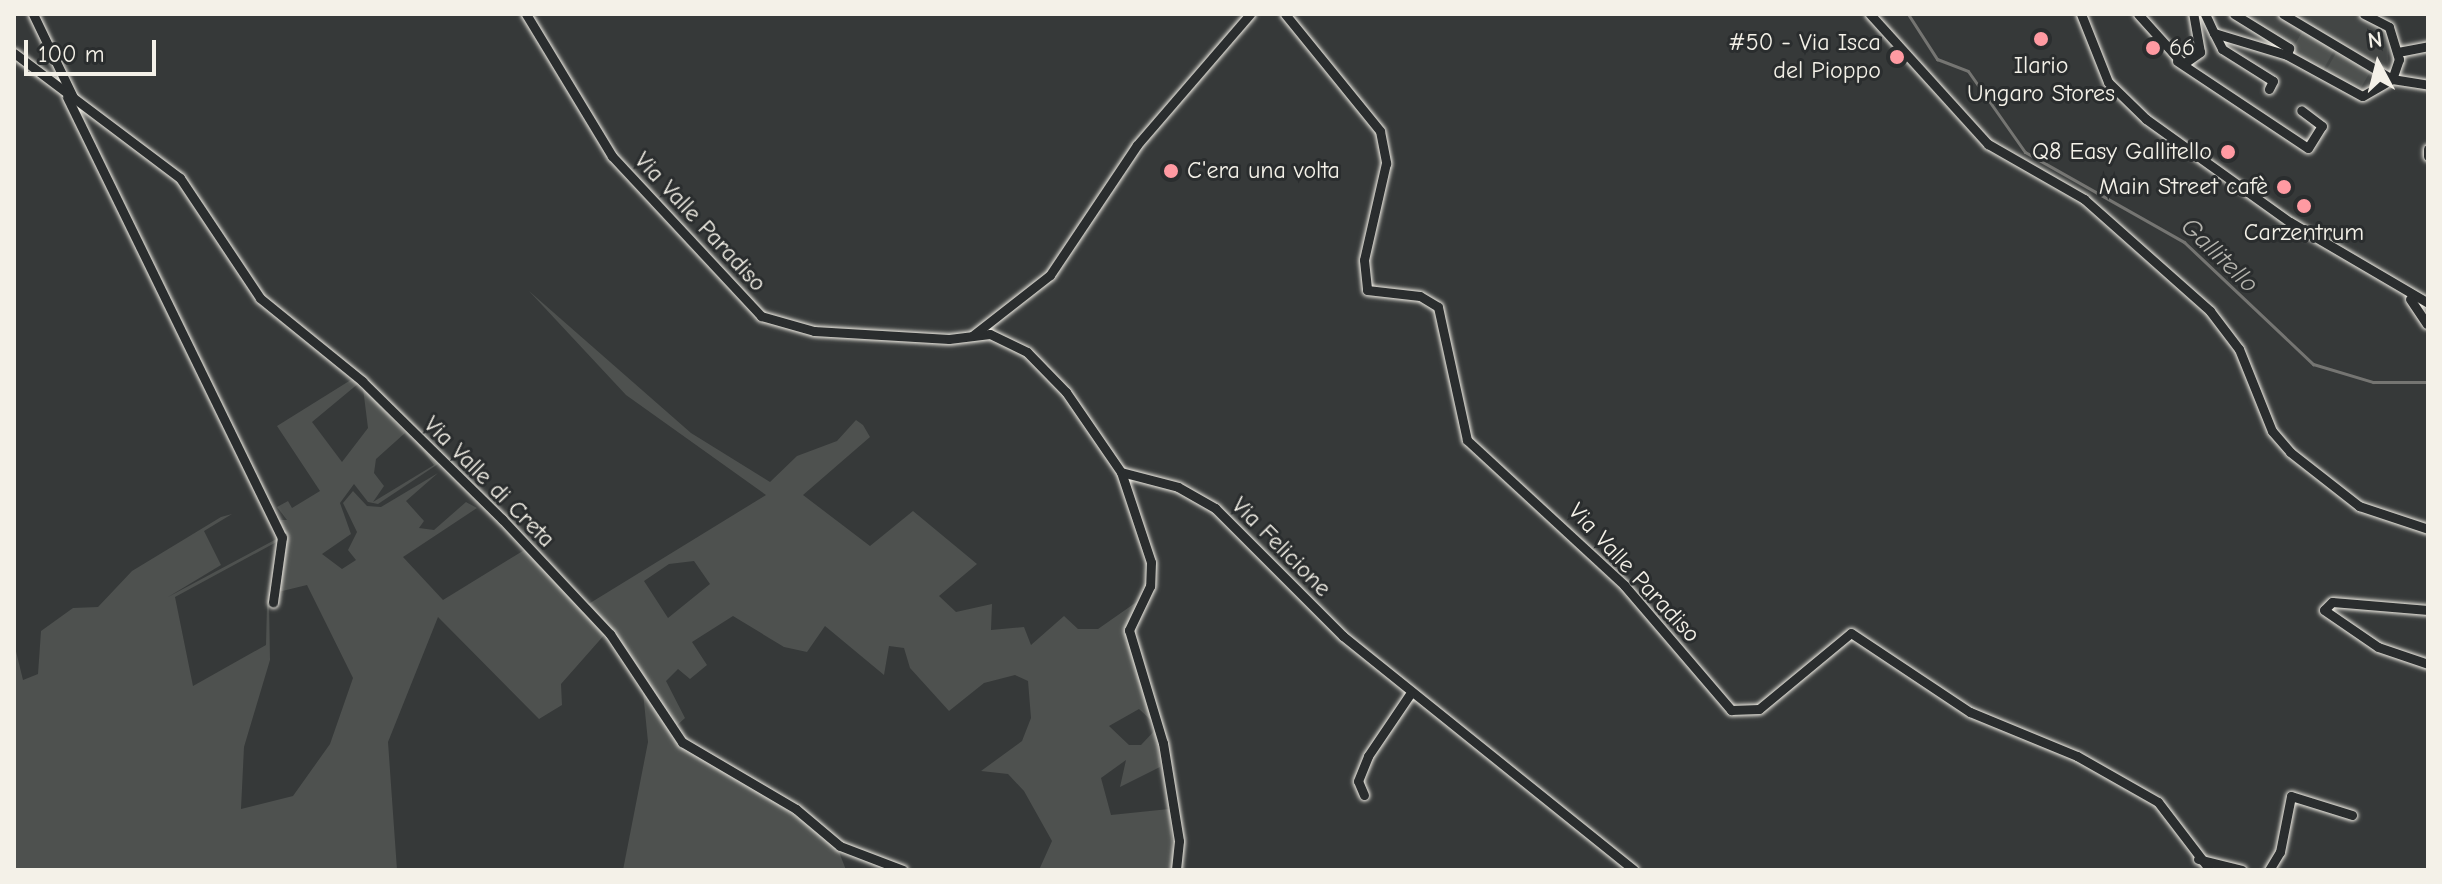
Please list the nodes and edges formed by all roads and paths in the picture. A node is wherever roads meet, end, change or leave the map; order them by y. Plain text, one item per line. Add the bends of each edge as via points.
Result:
1 (33, 14) edge
2 (526, 14) edge
3 (1250, 14) edge
4 (1285, 14) edge
5 (1870, 14) edge
6 (2081, 14) edge
7 (2138, 14) edge
8 (2193, 14) edge
9 (2205, 14) edge
10 (2234, 14) edge
11 (2283, 14) edge
12 (2364, 14) edge
13 (2214, 33) junction
14 (2428, 46) edge
15 (2398, 52) junction
16 (14, 53) edge
17 (2287, 55) junction
18 (2177, 61) junction
19 (2392, 79) junction
20 (2428, 85) edge
21 (2269, 89) dead end
22 (66, 94) junction
23 (74, 101) junction
24 (2301, 110) dead end
25 (2428, 149) edge
26 (2428, 156) edge
27 (2407, 296) junction
28 (2428, 303) edge
29 (2428, 322) edge
30 (2428, 333) edge
31 (972, 336) junction
32 (1121, 472) junction
33 (2428, 529) edge
34 (273, 602) dead end
35 (2428, 610) edge
36 (2428, 664) edge
37 (1410, 694) junction
38 (1364, 795) dead end
39 (2352, 815) dead end
40 (2198, 859) junction
41 (903, 870) edge
42 (1176, 870) edge
43 (1634, 870) edge
44 (2210, 870) edge
45 (2242, 870) edge
46 (2269, 870) edge

1 - 23 street
2 - 31 street, Via Valle Paradiso via 612,156 761,316 814,331
3 - 31 street via 1137,145 1050,275
4 - 40 street, Via Valle Paradiso via 1380,131 1386,163 1362,271 1367,290 1420,296 1438,307 1467,440 1624,585 1731,710 1759,709 1851,633 1970,712 2077,756 2158,802 2178,820
5 - 33 street via 1988,144 2084,199 2210,311 2239,349 2272,431 2290,452 2359,506
6 - 27 street via 2108,82 2146,119
7 - 18 street
8 - 18 street via 2201,44 2193,60
9 - 13 street
10 - 17 street via 2289,48
11 - 19 street
12 - 15 street via 2389,27
13 - 17 street
13 - 21 street via 2222,49 2273,81
14 - 15 street
15 - 19 street
16 - 22 street, Via Valle di Creta
17 - 19 street via 2362,96
18 - 24 street via 2308,148 2322,126
19 - 20 street
22 - 23 street, Via Valle di Creta
22 - 34 street, Via Valle di Creta via 282,537
23 - 41 street, Via Valle di Creta via 180,178 260,298 362,381 502,519 610,634 682,742 796,809 840,846
25 - 26 street
27 - 28 street
27 - 29 street
29 - 30 street
31 - 32 street via 990,334 1027,352 1066,392
32 - 37 street, Via Felicione via 1178,487 1215,508
32 - 42 street via 1151,562 1150,586 1129,630 1163,743 1179,841
35 - 36 street via 2345,602 2324,610 2378,647
37 - 38 street via 1368,756 1358,781
37 - 43 street, Via Felicione
39 - 46 street via 2291,796 2280,852
40 - 44 street, Via Valle Paradiso
40 - 45 street

